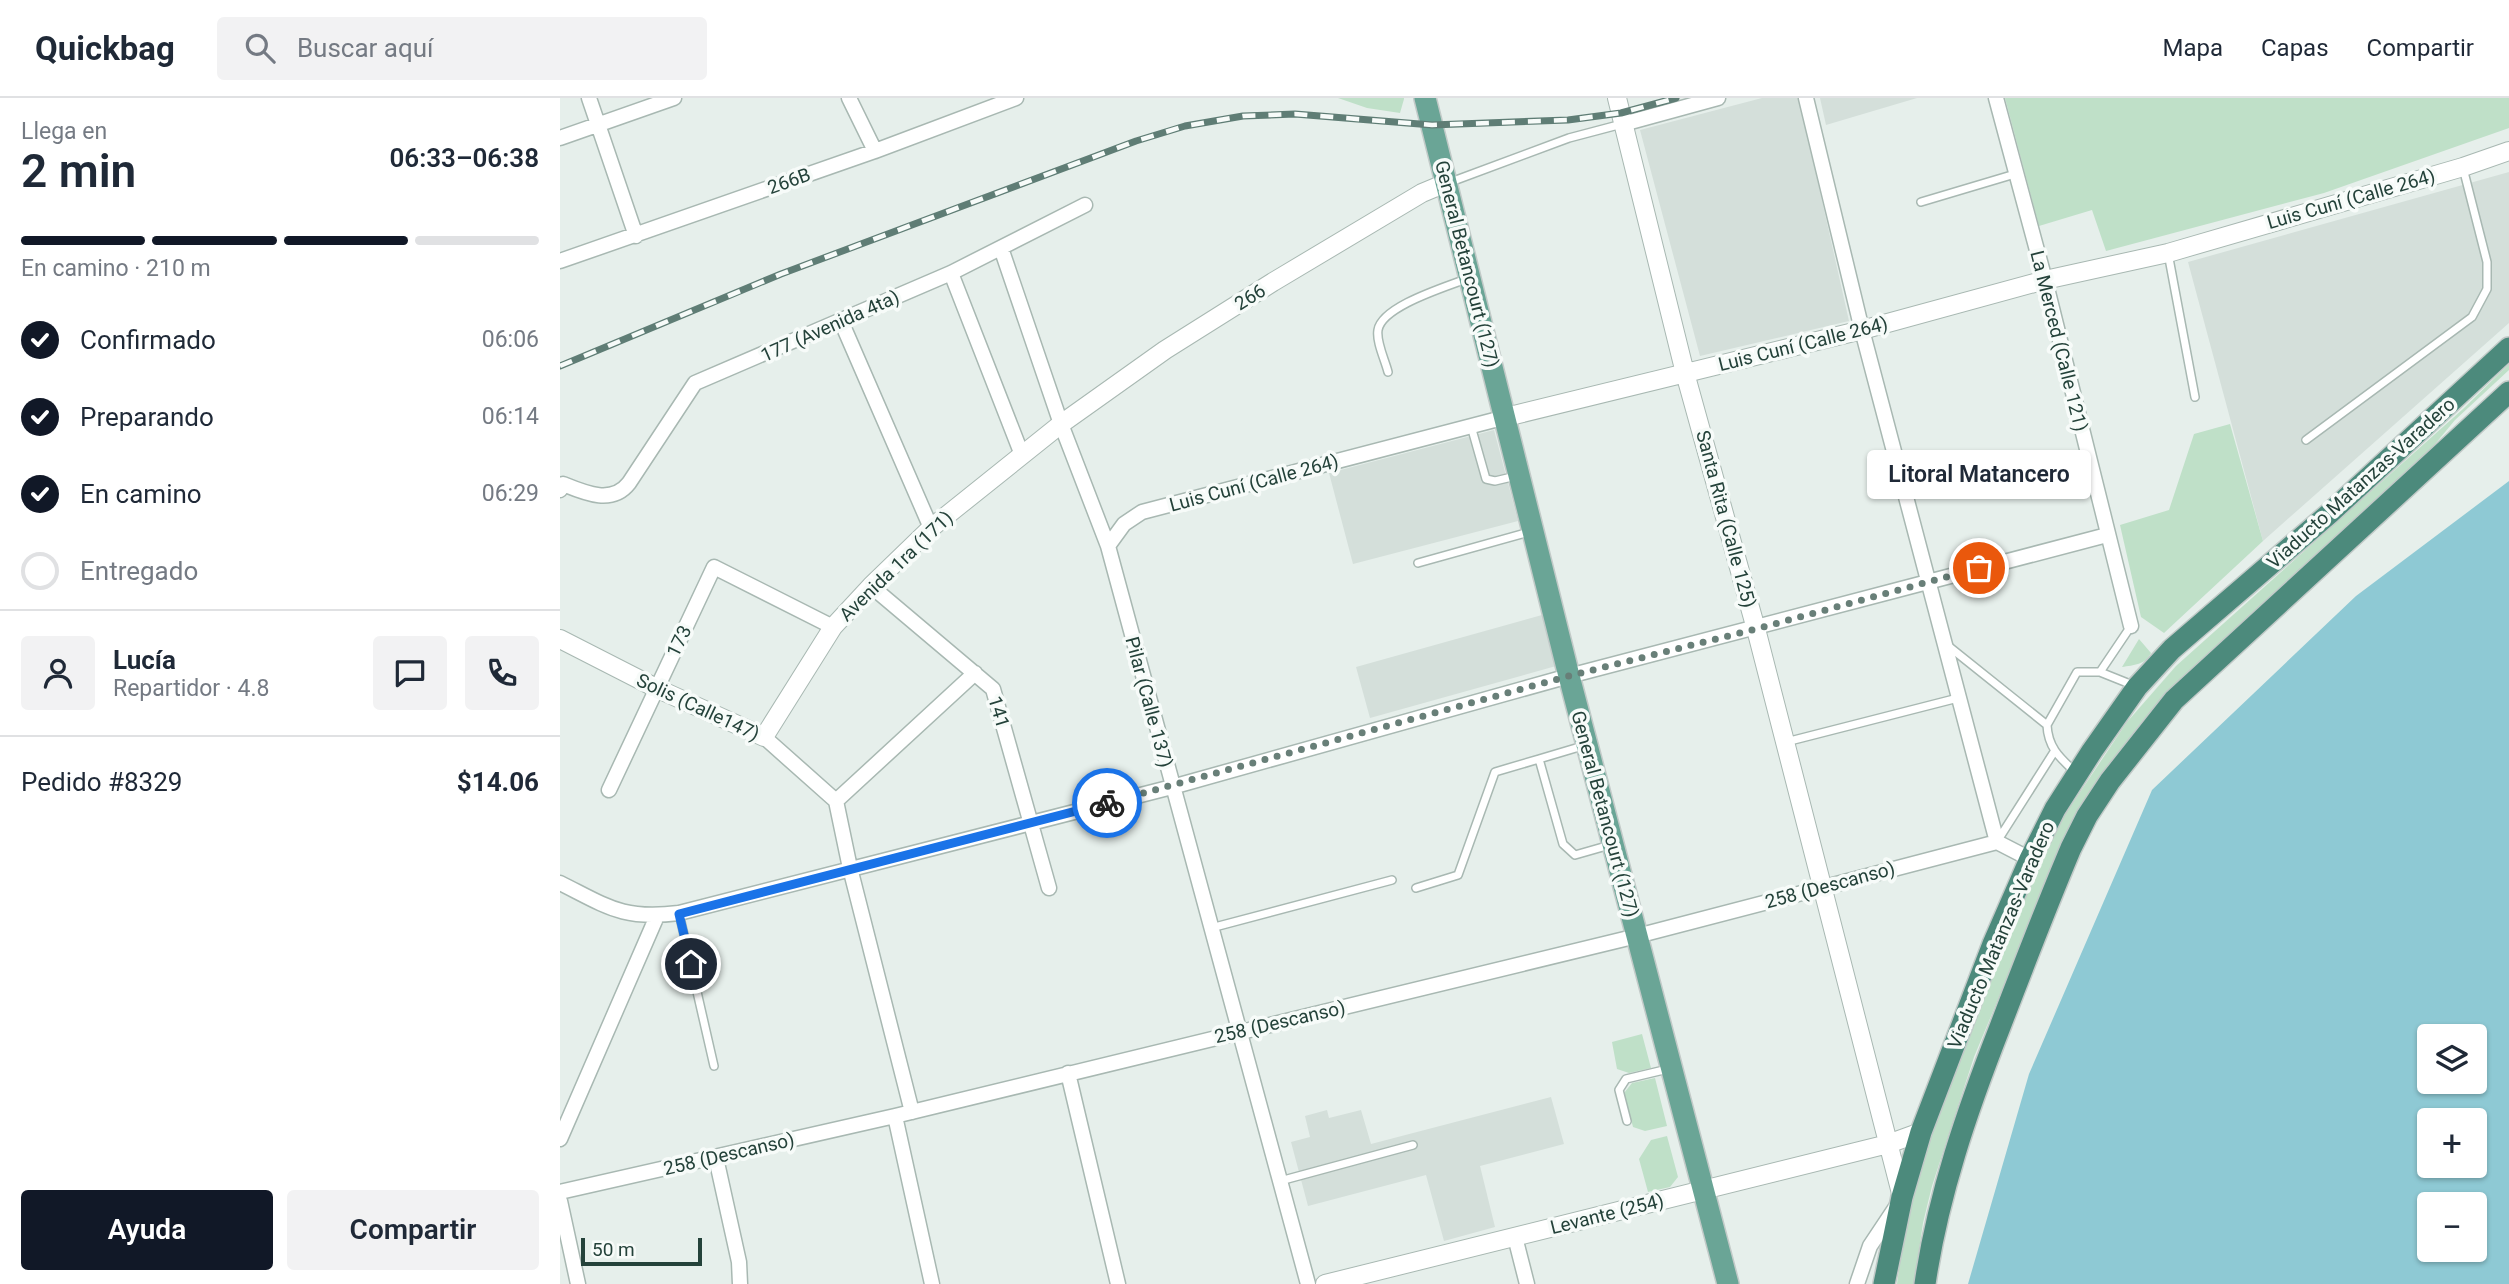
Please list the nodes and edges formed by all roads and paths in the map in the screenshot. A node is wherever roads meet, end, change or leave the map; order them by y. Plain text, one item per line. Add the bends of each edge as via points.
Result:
1 (589, 98) edge
2 (674, 98) edge
3 (849, 98) edge
4 (1016, 98) edge
5 (1425, 98) edge
6 (1617, 98) edge
7 (1718, 98) edge
8 (1806, 98) edge
9 (1996, 98) edge
10 (1623, 124) junction
11 (597, 126) junction
12 (560, 138) edge
13 (875, 151) junction
14 (2509, 151) edge
15 (2463, 167) junction
16 (2015, 174) junction
17 (1446, 183) junction
18 (1921, 202) dead end
19 (1085, 205) dead end
20 (636, 236) junction
21 (1001, 248) junction
22 (2168, 253) junction
23 (560, 261) edge
24 (951, 273) junction
25 (1470, 278) junction
26 (2045, 280) junction
27 (841, 321) junction
28 (1863, 330) junction
29 (2509, 348) edge
30 (1388, 373) dead end
31 (1685, 373) junction
32 (2509, 392) edge
33 (2195, 397) dead end
34 (1506, 417) junction
35 (1061, 424) junction
36 (1471, 426) junction
37 (2306, 440) dead end
38 (1022, 455) junction
39 (1520, 475) junction
40 (561, 487) edge
41 (931, 528) junction
42 (1533, 531) junction
43 (2107, 536) junction
44 (1108, 546) junction
45 (1418, 563) dead end
46 (1928, 582) junction
47 (870, 586) junction
48 (833, 626) junction
49 (2131, 626) joint
50 (1756, 629) junction
51 (560, 639) edge
52 (1944, 642) junction
53 (975, 673) junction
54 (2100, 673) junction
55 (1569, 676) junction
56 (2137, 687) junction
57 (656, 688) junction
58 (1958, 698) junction
59 (2046, 725) junction
60 (764, 737) junction
61 (1785, 742) junction
62 (1587, 745) junction
63 (2054, 752) junction
64 (1539, 759) junction
65 (2077, 774) junction
66 (1171, 787) junction
67 (609, 790) dead end
68 (836, 801) junction
69 (1030, 823) junction
70 (1997, 842) junction
71 (1613, 845) junction
72 (2030, 859) junction
73 (850, 868) junction
74 (1392, 880) dead end
75 (560, 883) edge
76 (1822, 887) junction
77 (1049, 888) dead end
78 (1416, 888) dead end
79 (679, 914) junction
80 (657, 916) junction
81 (1210, 928) junction
82 (1637, 936) junction
83 (1238, 1032) junction
84 (714, 1066) dead end
85 (1672, 1068) junction
86 (1068, 1073) junction
87 (912, 1112) junction
88 (895, 1116) junction
89 (1627, 1121) dead end
90 (1921, 1132) junction
91 (560, 1139) edge
92 (1888, 1144) junction
93 (1413, 1145) dead end
94 (716, 1158) junction
95 (1280, 1181) junction
96 (1704, 1190) junction
97 (560, 1192) edge
98 (1902, 1197) junction
99 (560, 1201) edge
100 (1516, 1237) junction
101 (578, 1284) edge
102 (740, 1284) edge
103 (932, 1284) edge
104 (1118, 1284) edge
105 (1308, 1284) edge
106 (1325, 1284) edge
107 (1527, 1284) edge
108 (1728, 1284) edge
109 (1857, 1284) edge
110 (1884, 1284) edge
111 (1925, 1284) edge

1 - 11 street
2 - 11 street
3 - 13 street
4 - 13 street, 266B
5 - 17 main road, General Betancourt (127)
6 - 10 street, Santa Rita (Calle 125)
7 - 10 street
8 - 28 street
9 - 16 street, La Merced (Calle 121)
10 - 17 lane via 1569,138
10 - 31 street, Santa Rita (Calle 125)
11 - 12 street
11 - 20 street
13 - 20 street, 266B
14 - 15 street, Luis Cuní (Calle 264)
15 - 22 street, Luis Cuní (Calle 264)
15 - 37 lane via 2487,262 2487,289 2472,317
16 - 18 lane
16 - 26 street, La Merced (Calle 121)
17 - 25 main road, General Betancourt (127)
17 - 35 street, 266 via 1273,282 1165,350
19 - 21 street, 177 (Avenida 4ta)
20 - 23 street, 266B
21 - 24 street, 177 (Avenida 4ta)
21 - 35 street, Pilar (Calle 137)
22 - 26 street, Luis Cuní (Calle 264)
22 - 33 lane
24 - 27 street, 177 (Avenida 4ta)
24 - 38 street
25 - 30 lane via 1411,300 1383,318 1378,331
25 - 34 main road, General Betancourt (127)
26 - 28 street, Luis Cuní (Calle 264)
26 - 43 street, La Merced (Calle 121)
27 - 40 street, 177 (Avenida 4ta) via 695,383 617,494 593,495
27 - 41 street
28 - 31 street, Luis Cuní (Calle 264)
28 - 46 street
29 - 56 highway, Viaducto Matanzas-Varadero via 2330,513 2172,649
31 - 34 street, Luis Cuní (Calle 264)
31 - 50 street, Santa Rita (Calle 125)
32 - 111 highway, Viaducto Matanzas-Varadero via 2174,700 2109,781 2071,848 1977,1087 1945,1181
34 - 36 street, Luis Cuní (Calle 264)
34 - 39 main road, General Betancourt (127)
35 - 38 street, Avenida 1ra (171)
35 - 44 street, Pilar (Calle 137)
36 - 39 lane via 1486,480
36 - 44 street, Luis Cuní (Calle 264) via 1142,512 1124,524
38 - 41 street, Avenida 1ra (171)
39 - 42 main road, General Betancourt (127)
41 - 47 street, Avenida 1ra (171)
42 - 45 lane
42 - 55 main road, General Betancourt (127)
43 - 46 street
43 - 49 street, La Merced (Calle 121)
44 - 66 street, Pilar (Calle 137)
46 - 50 street
46 - 52 street
47 - 48 street, Avenida 1ra (171)
47 - 53 street, 141
48 - 57 street, 173 via 714,567
48 - 60 street, Avenida 1ra (171)
49 - 54 lane
50 - 55 street
50 - 61 street, Santa Rita (Calle 125)
51 - 57 street, Solis (Calle147)
52 - 58 street
52 - 59 lane
53 - 68 street
53 - 69 street, 141 via 993,689
54 - 56 lane
54 - 59 lane via 2077,672
55 - 62 main road, General Betancourt (127)
55 - 66 street
56 - 65 highway, Viaducto Matanzas-Varadero
57 - 60 street, Solis (Calle147)
57 - 67 street, 173
58 - 61 lane
58 - 70 street
59 - 63 lane
60 - 68 street, Solis (Calle147)
61 - 76 street, Santa Rita (Calle 125)
62 - 64 lane
62 - 71 main road, General Betancourt (127)
63 - 65 lane
63 - 70 lane
64 - 71 lane via 1563,844 1575,855
64 - 78 lane via 1495,772 1458,875
65 - 72 highway, Viaducto Matanzas-Varadero
66 - 69 street
66 - 81 street, Pilar (Calle 137)
68 - 73 street
69 - 73 street
69 - 77 street, 141
70 - 72 street
70 - 76 street, 258 (Descanso)
71 - 82 main road, General Betancourt (127)
72 - 90 highway, Viaducto Matanzas-Varadero
73 - 79 street
73 - 87 street
74 - 81 lane
75 - 80 street via 613,910
76 - 82 street, 258 (Descanso)
76 - 92 street, Santa Rita (Calle 125)
79 - 80 street
79 - 84 lane
80 - 91 street
81 - 83 street, Pilar (Calle 137)
82 - 83 street, 258 (Descanso)
82 - 85 main road, General Betancourt (127)
83 - 86 street, 258 (Descanso)
83 - 95 street, Pilar (Calle 137)
85 - 89 lane via 1626,1079 1619,1090
85 - 96 main road, General Betancourt (127)
86 - 87 street, 258 (Descanso)
86 - 104 street
87 - 88 street, 258 (Descanso)
88 - 94 street, 258 (Descanso)
88 - 103 street
90 - 92 street, Levante (254)
90 - 98 highway, Viaducto Matanzas-Varadero
92 - 96 street, Levante (254)
92 - 98 street, Santa Rita (Calle 125)
93 - 95 lane
94 - 97 street, 258 (Descanso)
94 - 102 street
95 - 105 street, Pilar (Calle 137)
96 - 100 street, Levante (254)
96 - 108 main road, General Betancourt (127)
98 - 109 street via 1870,1246
98 - 110 highway, Viaducto Matanzas-Varadero
99 - 101 street
100 - 106 street, Levante (254)
100 - 107 street

